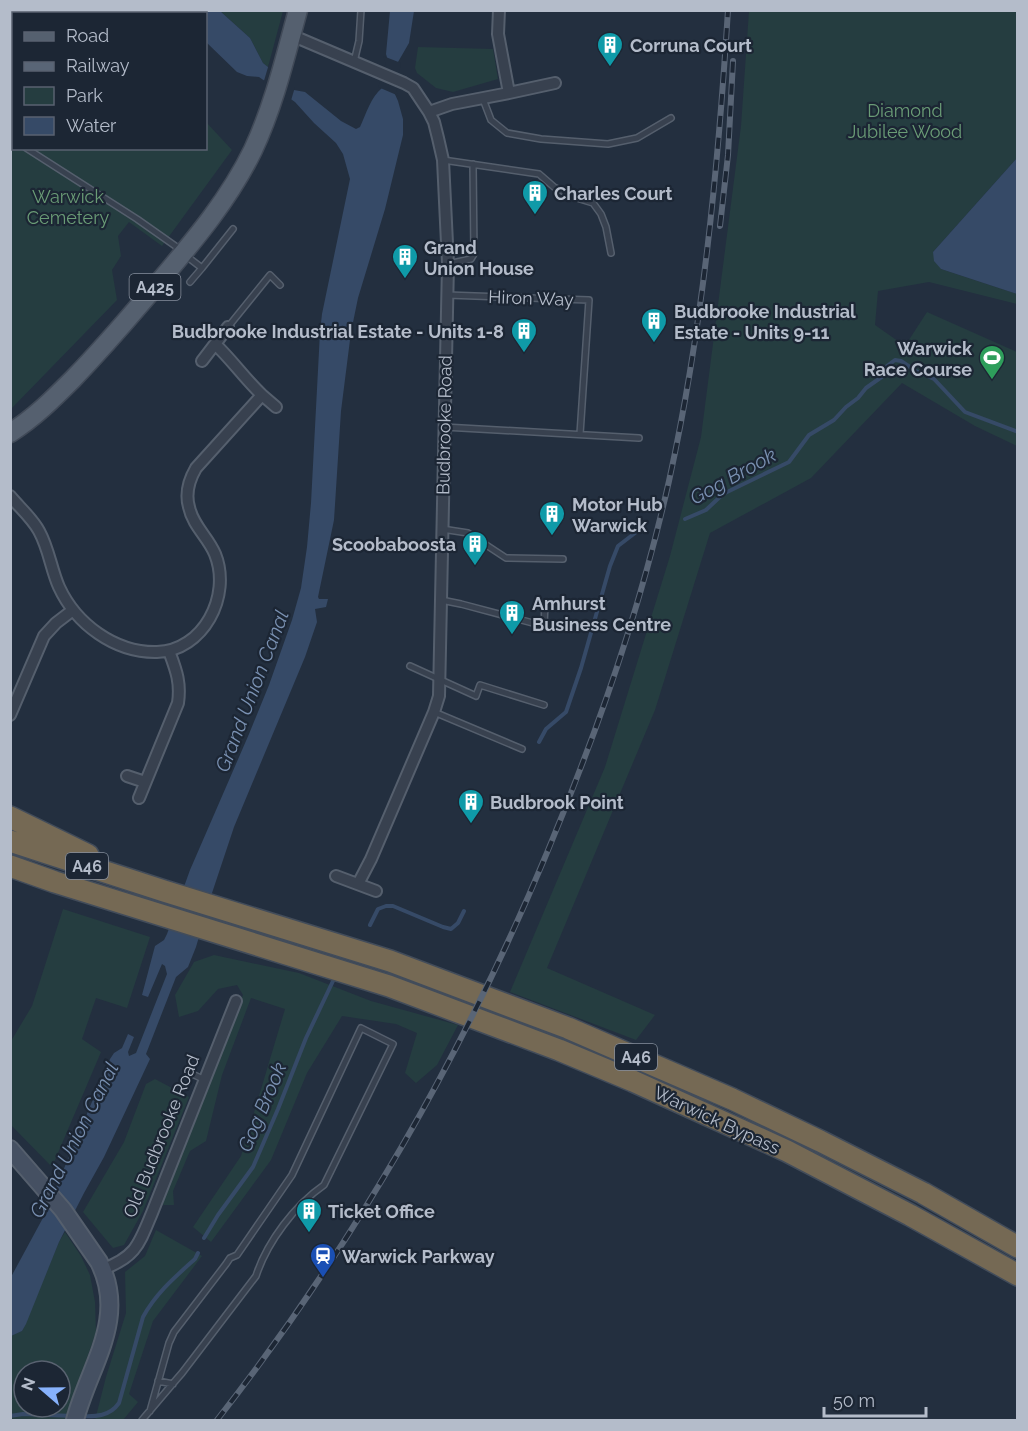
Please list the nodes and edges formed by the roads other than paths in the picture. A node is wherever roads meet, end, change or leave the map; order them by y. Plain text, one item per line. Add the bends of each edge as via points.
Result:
1 (298, 10) edge
2 (361, 10) edge
3 (499, 10) edge
4 (291, 35) junction
5 (354, 62) junction
6 (555, 83) dead end
7 (509, 93) junction
8 (482, 97) junction
9 (429, 112) junction
10 (671, 118) dead end
11 (29, 150) edge
12 (443, 160) junction
13 (474, 164) junction
14 (233, 229) dead end
15 (611, 252) dead end
16 (184, 253) junction
17 (448, 264) junction
18 (202, 268) junction
19 (190, 282) dead end
20 (280, 285) dead end
21 (447, 295) junction
22 (228, 327) joint
23 (216, 344) junction
24 (202, 361) dead end
25 (262, 395) junction
26 (276, 407) dead end
27 (444, 428) junction
28 (10, 433) edge
29 (580, 434) junction
30 (639, 438) dead end
31 (10, 496) edge
32 (442, 529) junction
33 (564, 559) dead end
34 (441, 600) junction
35 (545, 603) dead end
36 (73, 610) junction
37 (169, 651) junction
38 (410, 666) dead end
39 (439, 679) junction
40 (544, 705) dead end
41 (434, 712) junction
42 (10, 715) edge
43 (522, 749) dead end
44 (127, 776) dead end
45 (145, 782) junction
46 (139, 798) dead end
47 (10, 817) edge
48 (10, 841) edge
49 (10, 866) edge
50 (336, 876) dead end
51 (10, 879) edge
52 (358, 884) junction
53 (158, 889) junction
54 (376, 891) dead end
55 (136, 907) junction
56 (236, 1001) dead end
57 (188, 1072) dead end
58 (205, 1080) junction
59 (10, 1149) edge
60 (1017, 1247) edge
61 (103, 1269) junction
62 (1017, 1275) edge
63 (158, 1381) junction
64 (173, 1384) junction
65 (150, 1411) junction
66 (76, 1418) edge
67 (142, 1420) edge

1 - 4 main road
2 - 5 lane
3 - 7 street via 499,41
4 - 5 street, Budbrooke Road
4 - 16 main road, A425 via 270,109 253,150 234,185
5 - 9 street, Budbrooke Road via 413,88
6 - 7 street
7 - 8 street
8 - 9 street
8 - 10 lane via 491,120 507,133 541,139 608,144 638,138
9 - 12 street, Budbrooke Road
11 - 16 lane
12 - 13 lane
12 - 17 street, Budbrooke Road
13 - 15 lane via 538,174 554,187 593,203 601,213
13 - 17 lane via 474,257
14 - 18 lane
16 - 18 lane
16 - 28 main road, A425 via 85,367
17 - 21 street, Budbrooke Road
18 - 19 lane
20 - 22 lane via 270,275
21 - 27 street, Budbrooke Road
21 - 29 lane, Hiron Way via 589,300
22 - 23 street
23 - 24 street
23 - 25 street
25 - 26 street
25 - 37 street via 192,474 187,494 189,508 216,556 218,600 199,634
27 - 29 lane
27 - 32 street, Budbrooke Road
29 - 30 lane
31 - 36 street via 38,530 59,588
32 - 33 lane via 468,533 506,558
32 - 34 street, Budbrooke Road
34 - 35 lane via 544,626
34 - 39 street, Budbrooke Road
36 - 37 street via 97,633 123,646 141,651
36 - 42 street via 44,636
37 - 45 street via 179,681 178,703
38 - 39 lane
39 - 40 lane via 476,696 480,685
39 - 41 street, Budbrooke Road
41 - 43 lane
41 - 52 street, Budbrooke Road
44 - 45 street
45 - 46 street
47 - 53 highway
48 - 53 highway, A46
49 - 55 highway, A46
50 - 52 street
51 - 55 highway
52 - 54 street
53 - 60 highway, Warwick Bypass / A46 via 390,961 568,1028 841,1152
55 - 62 highway, Warwick Bypass / A46 via 389,986 559,1050 787,1152
56 - 58 street, Old Budbrooke Road
57 - 58 lane
58 - 61 street, Old Budbrooke Road via 138,1245 125,1259
59 - 61 street via 63,1210
61 - 66 street via 110,1316
63 - 64 lane
63 - 64 lane via 174,1332 230,1258 237,1255 292,1174 361,1028 393,1044 324,1185 288,1219 256,1276
63 - 65 lane
64 - 65 lane
65 - 67 lane

